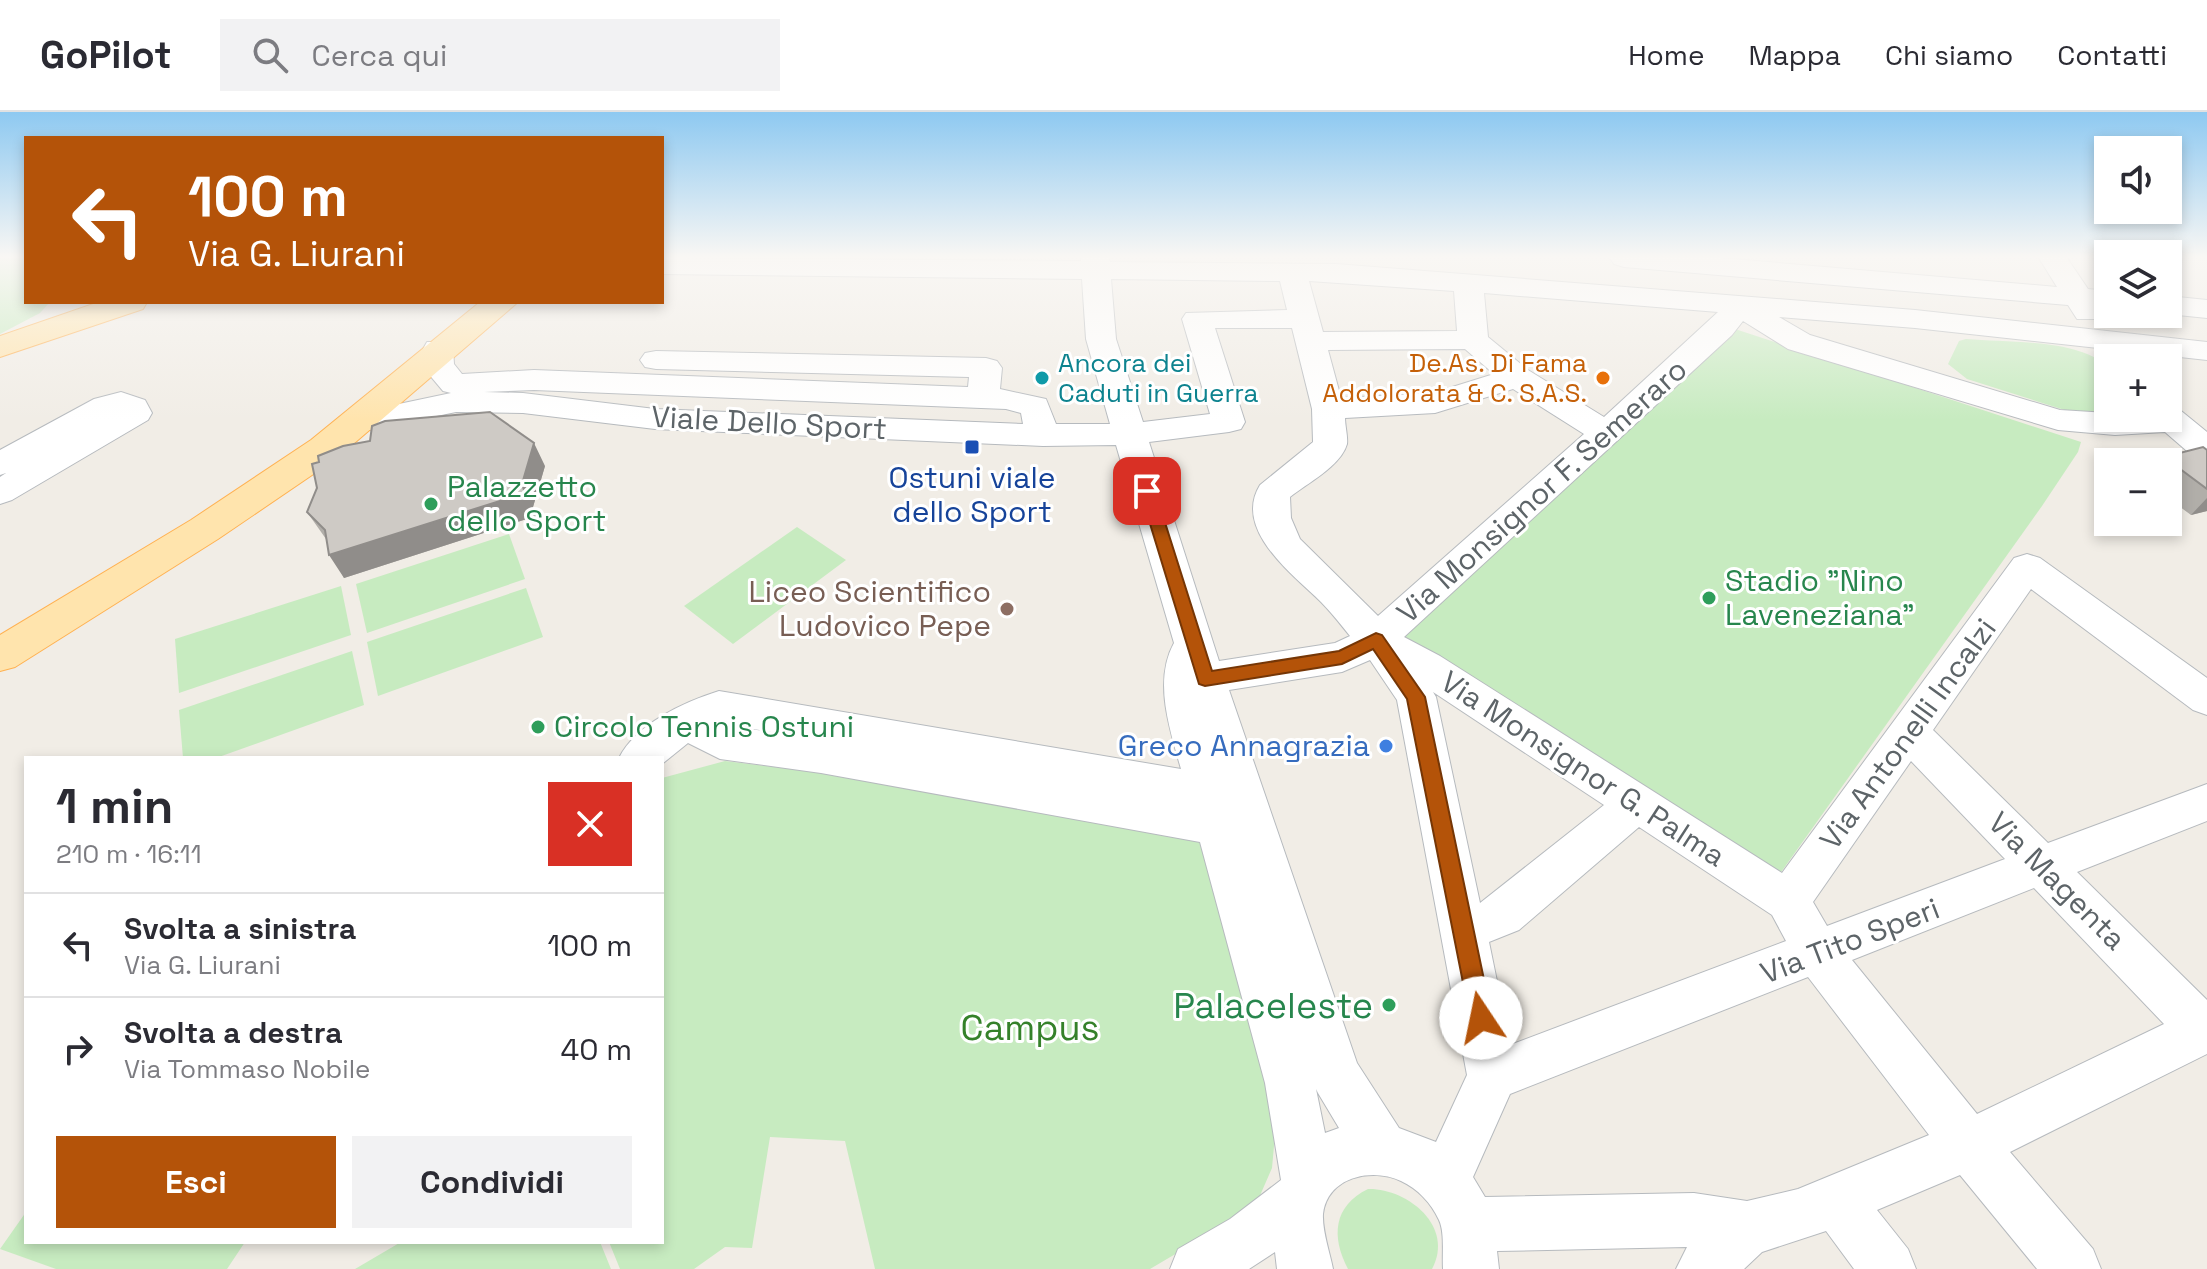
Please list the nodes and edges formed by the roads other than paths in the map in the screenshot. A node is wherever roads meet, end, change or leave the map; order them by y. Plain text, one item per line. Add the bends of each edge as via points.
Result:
1 (48, 312) edge
2 (101, 312) edge
3 (440, 312) edge
4 (486, 312) edge
5 (1099, 312) edge
6 (1302, 312) edge
7 (1471, 312) edge
8 (1734, 312) edge
9 (1749, 312) edge
10 (1820, 312) edge
11 (1912, 312) edge
12 (2087, 312) edge
13 (1915, 319) junction
14 (1307, 330) junction
15 (1473, 340) junction
16 (2110, 344) edge
17 (0, 345) edge
18 (2094, 346) edge
19 (438, 349) junction
20 (2182, 350) edge
21 (2207, 351) edge
22 (1517, 377) junction
23 (1923, 377) junction
24 (504, 392) junction
25 (1328, 409) junction
26 (354, 423) junction
27 (2094, 423) edge
28 (2182, 429) edge
29 (1605, 432) junction
30 (1130, 434) junction
31 (1043, 435) junction
32 (2207, 450) edge
33 (0, 464) edge
34 (0, 492) edge
35 (0, 629) edge
36 (1191, 635) junction
37 (1376, 640) junction
38 (0, 655) edge
39 (1205, 679) junction
40 (2207, 699) edge
41 (1910, 733) junction
42 (643, 756) edge
43 (2207, 802) edge
44 (1636, 804) junction
45 (1212, 809) junction
46 (2044, 867) junction
47 (1788, 901) junction
48 (1464, 931) junction
49 (1818, 953) junction
50 (2205, 1029) edge
51 (1492, 1076) junction
52 (1969, 1145) junction
53 (1380, 1146) junction
54 (1303, 1190) junction
55 (1834, 1198) junction
56 (1462, 1225) edge
57 (1747, 1228) junction
58 (1706, 1268) edge
59 (1198, 1269) edge
60 (1305, 1269) edge
61 (1888, 1269) edge
62 (2073, 1269) edge

1 - 17 main road
2 - 17 main road
3 - 35 main road via 382,374 278,457
4 - 19 main road
5 - 30 street via 1101,339
6 - 14 street, Via Monsignor G. Palma
7 - 15 street
8 - 29 street, Via Monsignor F. Semeraro
9 - 23 street via 1799,342
10 - 13 street
11 - 13 street
12 - 16 street
13 - 18 street
13 - 23 street
14 - 15 street
14 - 25 street, Via Monsignor G. Palma
14 - 30 street, Viale Dello Sport via 1197,319 1229,422
15 - 22 street
19 - 24 street, Viale Dello Sport via 438,366 454,384
19 - 26 main road
20 - 21 street
22 - 25 street via 1435,403
22 - 29 street
23 - 27 street via 2058,420
24 - 26 street, Viale Dello Sport
24 - 31 street, Viale Dello Sport via 655,419
24 - 31 street, Viale Dello Sport via 1006,399 1035,406
25 - 37 street, Via Monsignor G. Palma via 1330,444 1272,493 1273,518 1284,545
26 - 38 main road via 326,448
28 - 32 street
29 - 37 street, Via Monsignor F. Semeraro
30 - 31 street, Viale Dello Sport
30 - 36 street
33 - 34 street via 105,406 121,402 134,407 136,413 126,421
36 - 39 street
36 - 45 street via 1184,706
37 - 39 street, Via Monsignor F. Semeraro via 1342,657
37 - 44 street, Via Monsignor G. Palma
37 - 48 street, Via Monsignor G. Palma via 1416,697
39 - 53 street via 1336,1076
40 - 41 street, Via Antonelli Incalzi via 2027,567
41 - 46 street, Via Magenta
41 - 47 street, Via Antonelli Incalzi
42 - 45 street via 686,722 720,742
43 - 46 street, Via Tito Speri
44 - 47 street, Via Monsignor G. Palma
44 - 48 street via 1503,915
45 - 54 street via 1290,1083
46 - 49 street, Via Tito Speri
46 - 50 street, Via Magenta
47 - 49 street
48 - 51 street, Via Monsignor G. Palma
49 - 51 street, Via Tito Speri
49 - 52 street
50 - 52 street
51 - 56 street
52 - 55 street
52 - 62 street
53 - 54 street via 1339,1153 1321,1164
53 - 56 street via 1426,1164
54 - 59 street via 1249,1238
54 - 60 street via 1295,1222
55 - 57 street via 1798,1216
55 - 61 street
56 - 57 street via 1694,1220
57 - 58 street

